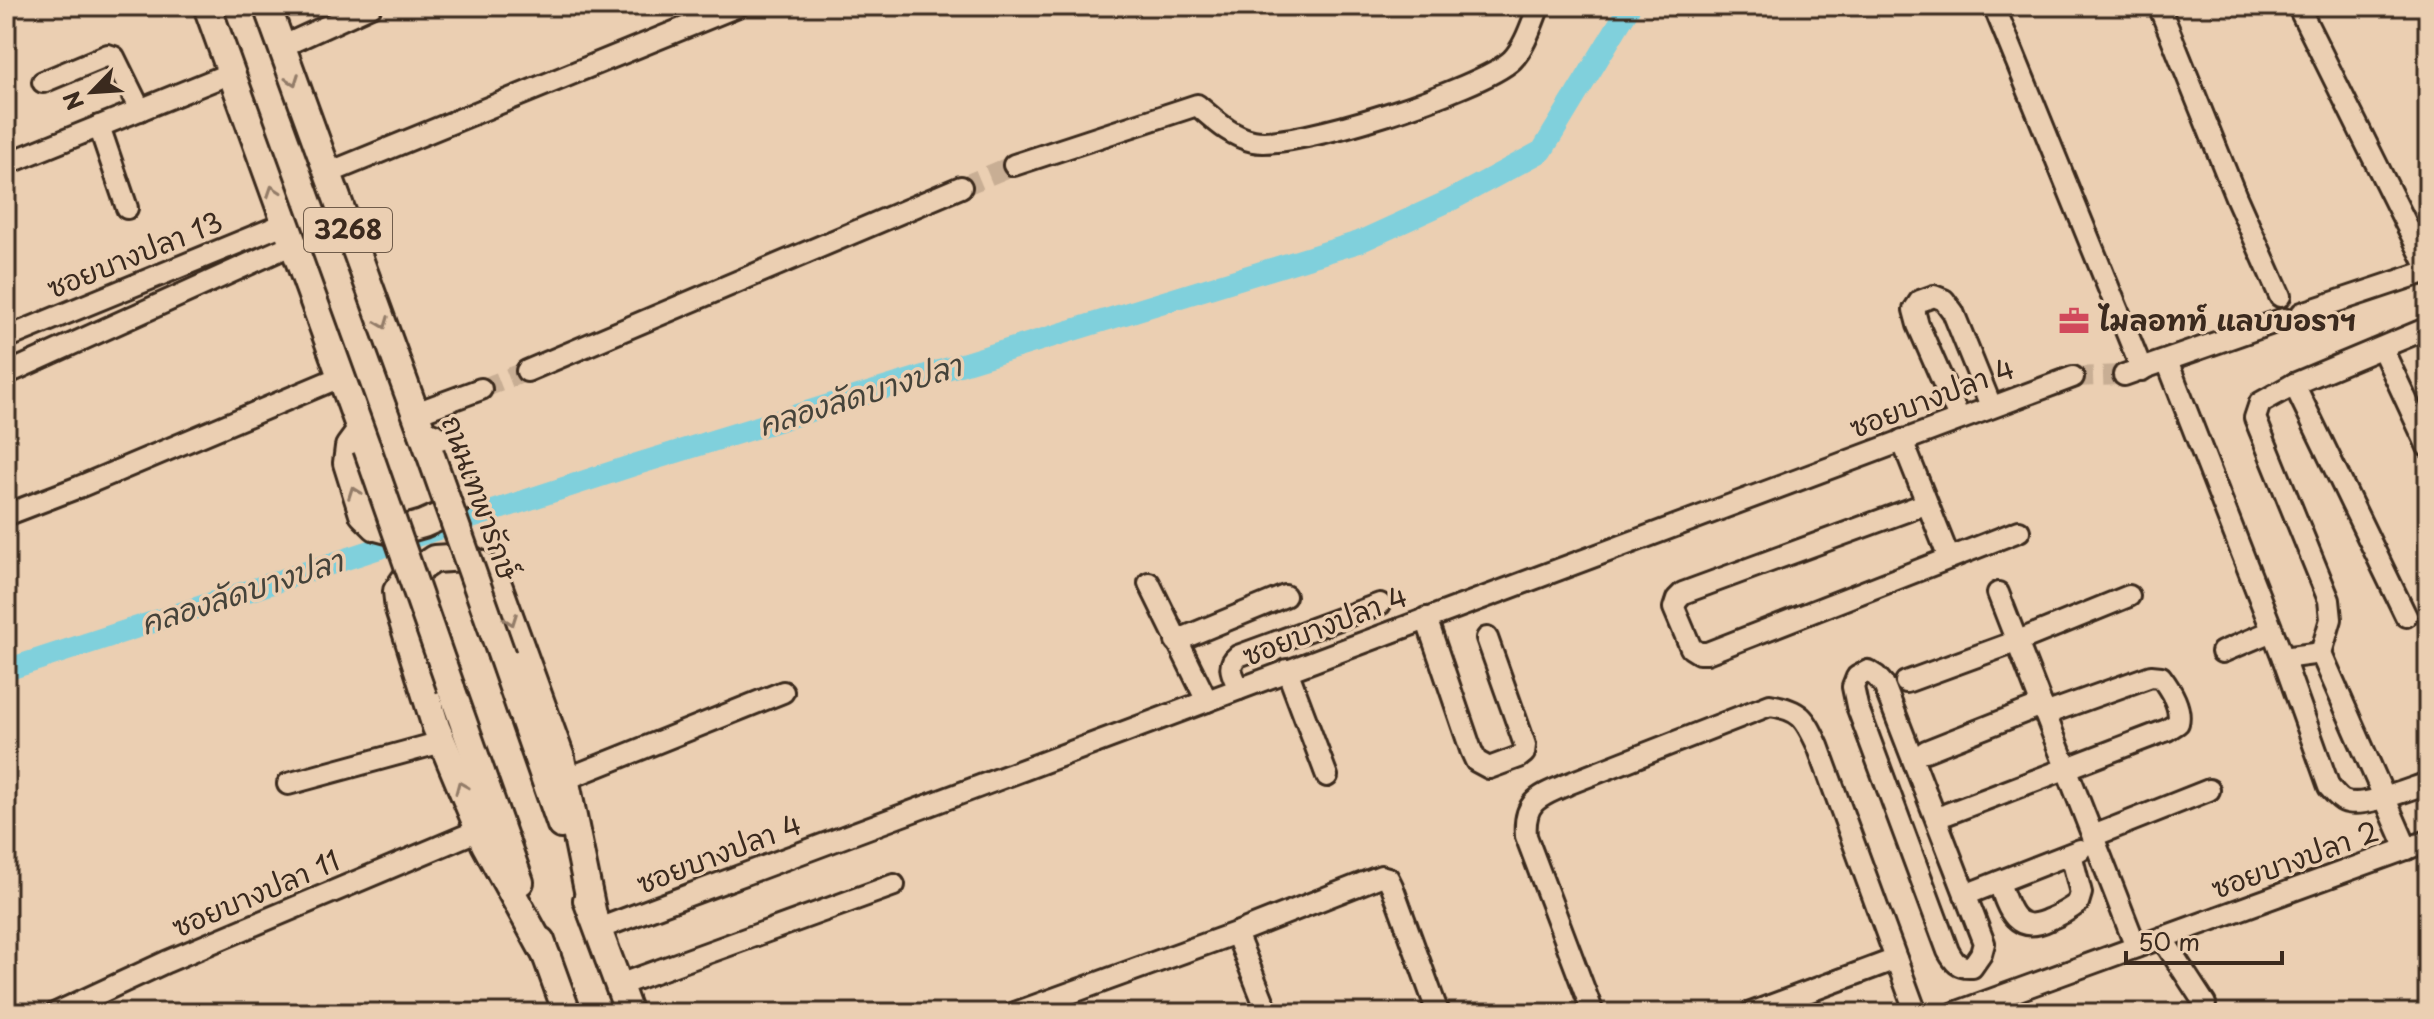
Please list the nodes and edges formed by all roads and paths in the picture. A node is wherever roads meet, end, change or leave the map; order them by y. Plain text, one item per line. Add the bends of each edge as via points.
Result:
1 (207, 6) edge
2 (267, 6) edge
3 (371, 6) edge
4 (738, 6) edge
5 (1539, 6) edge
6 (1994, 6) edge
7 (2159, 6) edge
8 (2298, 6) edge
9 (281, 47) junction
10 (231, 73) junction
11 (43, 82) dead end
12 (140, 110) junction
13 (99, 126) junction
14 (6, 164) edge
15 (1014, 165) tunnel mouth
16 (326, 174) junction
17 (961, 187) tunnel mouth
18 (127, 208) dead end
19 (288, 234) junction
20 (2428, 270) edge
21 (2280, 296) dead end
22 (2428, 328) edge
23 (6, 338) edge
24 (2382, 348) junction
25 (2167, 361) junction
26 (527, 371) tunnel mouth
27 (6, 374) edge
28 (340, 377) junction
29 (2073, 377) tunnel mouth
30 (2294, 384) junction
31 (481, 389) tunnel mouth
32 (1991, 406) junction
33 (1959, 418) junction
34 (423, 433) junction
35 (364, 440) junction
36 (1902, 440) junction
37 (2428, 447) edge
38 (1925, 504) junction
39 (6, 515) edge
40 (2019, 531) dead end
41 (1949, 558) junction
42 (1149, 583) dead end
43 (1998, 593) dead end
44 (1285, 596) dead end
45 (2129, 596) dead end
46 (1380, 604) dead end
47 (2406, 616) dead end
48 (1426, 618) junction
49 (2272, 631) junction
50 (1487, 638) dead end
51 (1176, 641) junction
52 (2018, 641) junction
53 (2222, 652) dead end
54 (2321, 653) junction
55 (2283, 658) junction
56 (1287, 670) junction
57 (1906, 682) dead end
58 (1239, 689) junction
59 (783, 692) dead end
60 (1207, 701) junction
61 (2044, 710) junction
62 (442, 742) junction
63 (1926, 751) dead end
64 (2067, 768) junction
65 (1327, 776) dead end
66 (566, 779) junction
67 (2428, 783) edge
68 (288, 784) dead end
69 (2209, 790) dead end
70 (2385, 797) junction
71 (1947, 814) dead end
72 (479, 830) junction
73 (2094, 840) junction
74 (2428, 841) edge
75 (2407, 849) junction
76 (2071, 854) junction
77 (1999, 882) junction
78 (894, 885) dead end
79 (1965, 895) junction
80 (596, 922) junction
81 (1236, 933) junction
82 (2162, 938) junction
83 (2136, 947) junction
84 (547, 957) junction
85 (1896, 959) junction
86 (619, 985) junction
87 (2205, 1004) dead end
88 (56, 1013) edge
89 (567, 1013) edge
90 (629, 1013) edge
91 (1015, 1013) edge
92 (1268, 1013) edge
93 (1438, 1013) edge
94 (1593, 1013) edge
95 (1751, 1013) edge
96 (1916, 1013) edge
97 (1955, 1013) edge

1 - 10 main road, 3268
2 - 9 main road, ถนนเทพารักษ์ / 3268
3 - 9 street
4 - 16 street
5 - 15 street via 1515,57 1503,68 1393,113 1269,142 1229,131 1197,105
6 - 25 street via 2133,373
7 - 21 street
8 - 20 street
9 -> 16 main road, ถนนเทพารักษ์ / 3268
10 - 12 street
19 -> 10 main road, 3268
11 - 12 street via 108,55 114,57
12 - 13 street
13 - 14 street
13 - 18 street
16 -> 34 main road, ถนนเทพารักษ์ / 3268
17 - 26 street
19 - 23 street, ซอยบางปลา 13
19 - 27 street
19 - 28 main road, 3268
20 - 25 street
22 - 24 street
24 - 30 street
24 - 37 street
25 - 49 street
28 - 35 main road, 3268
28 - 39 street
29 - 32 street, ซอยบางปลา 4
30 - 47 street
30 - 54 street via 2260,403 2255,418 2329,600 2331,619
31 - 34 street
32 - 33 street, ซอยบางปลา 4
32 - 33 street via 1953,312 1934,296 1920,301 1914,310 1918,325
33 - 36 street, ซอยบางปลา 4
34 -> 35 main road via 445,448 460,498 448,513 395,532 376,527 363,514 350,480 349,447
34 - 80 main road, ถนนเทพารักษ์ / 3268, bridge
35 - 84 main road, 3268, bridge
36 - 38 street
36 - 48 street, ซอยบางปลา 4
38 - 41 street
38 - 41 street via 1683,593 1674,608 1691,648 1707,653
40 - 41 street
42 - 51 street
43 - 52 street
44 - 51 street
45 - 52 street
46 - 58 street via 1238,656 1230,667
48 - 50 street via 1471,750 1476,761 1489,768 1519,757 1525,745
48 - 56 street, ซอยบางปลา 4
49 - 53 street
49 - 55 street
51 - 60 street
52 - 57 street
52 - 61 street
54 - 55 street
54 - 70 street
55 - 70 street via 2329,787 2344,801
56 - 58 street, ซอยบางปลา 4
56 - 65 street
58 - 60 street, ซอยบางปลา 4
59 - 66 street
60 - 80 street, ซอยบางปลา 4
61 - 63 street
61 - 64 street
61 - 64 street via 2151,676 2161,677 2168,686 2180,715 2167,730
62 -> 66 main road via 397,591 434,559 466,557 493,571
62 - 68 street
72 -> 62 main road
64 - 71 street
64 - 73 street
66 - 80 main road
67 - 70 street
69 - 73 street
70 - 75 street
72 - 84 main road
72 - 88 street, ซอยบางปลา 11
73 - 76 street
73 - 83 street
74 - 75 street, ซอยบางปลา 2
75 - 82 street, ซอยบางปลา 2
76 - 77 street
76 - 77 street via 2081,893 2078,903 2037,926 2014,918
77 - 79 street
78 - 86 street
79 - 79 street via 1884,685 1868,671 1853,687 1857,706 1948,951 1962,968 1976,963 1984,943
80 - 86 main road, ถนนเทพารักษ์ / 3268
81 - 91 street
81 - 92 street
81 - 93 street via 1369,879 1388,878
82 - 83 street, ซอยบางปลา 2
82 - 87 street
83 - 97 street, ซอยบางปลา 2
84 - 89 main road, 3268
85 - 94 street via 1808,723 1792,709 1770,705 1568,784 1529,806 1526,836
85 - 95 street
85 - 96 street
86 - 90 main road, ถนนเทพารักษ์ / 3268

